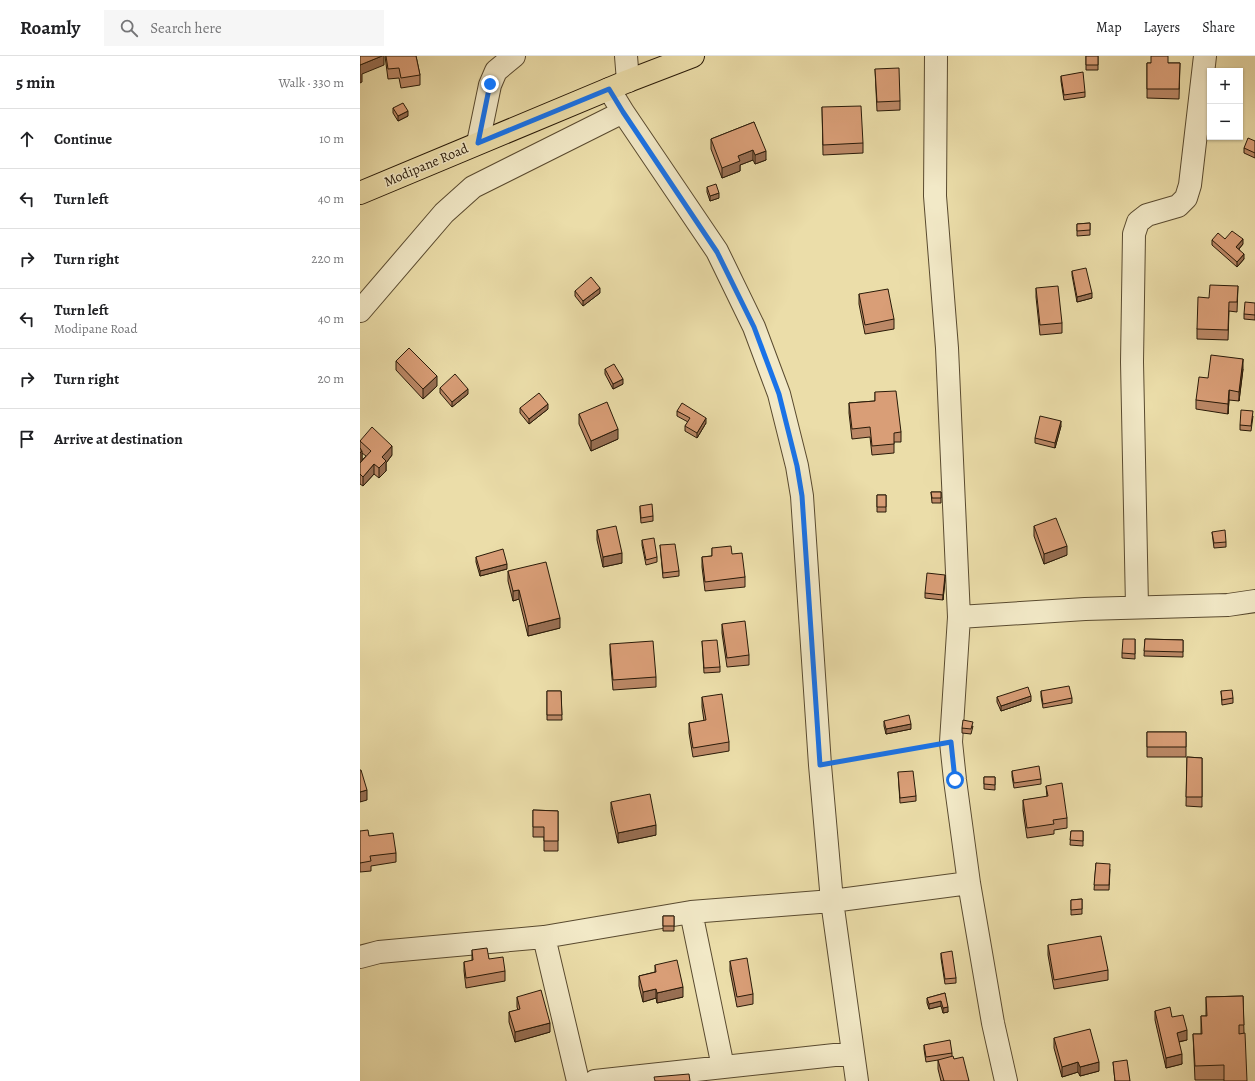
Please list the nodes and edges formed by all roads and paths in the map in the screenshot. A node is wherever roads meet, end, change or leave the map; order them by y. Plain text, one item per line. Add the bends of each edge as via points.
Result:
1 (514, 56) edge
2 (626, 56) edge
3 (693, 56) edge
4 (936, 56) edge
5 (1205, 56) edge
6 (619, 85) junction
7 (623, 112) junction
8 (478, 143) junction
9 (360, 193) edge
10 (360, 311) edge
11 (1255, 601) edge
12 (1138, 606) junction
13 (959, 617) junction
14 (951, 742) junction
15 (820, 765) junction
16 (969, 883) junction
17 (832, 901) junction
18 (691, 912) junction
19 (544, 937) junction
20 (360, 957) edge
21 (853, 1053) junction
22 (723, 1067) junction
23 (578, 1081) edge
24 (595, 1081) edge
25 (857, 1081) edge
26 (1006, 1081) edge

1 - 8 street via 496,71 490,84
2 - 6 street
3 - 6 main road, Modipane Road
4 - 13 street via 935,196 947,348
5 - 12 street via 1190,185 1186,198 1178,206 1147,215 1138,222 1134,234 1132,362
6 - 7 street
6 - 8 main road, Modipane Road
7 - 10 street via 473,187 444,213
7 - 15 street via 717,252 754,327 779,394 802,496
8 - 9 main road, Modipane Road
11 - 12 street via 1228,605
12 - 13 street
13 - 14 street
14 - 15 path
14 - 16 street
15 - 17 street
16 - 17 street
16 - 26 street via 993,1023
17 - 18 street
17 - 21 street
18 - 19 street
18 - 22 street
19 - 20 street via 379,952
19 - 23 street
21 - 22 street
21 - 25 street
22 - 24 street

